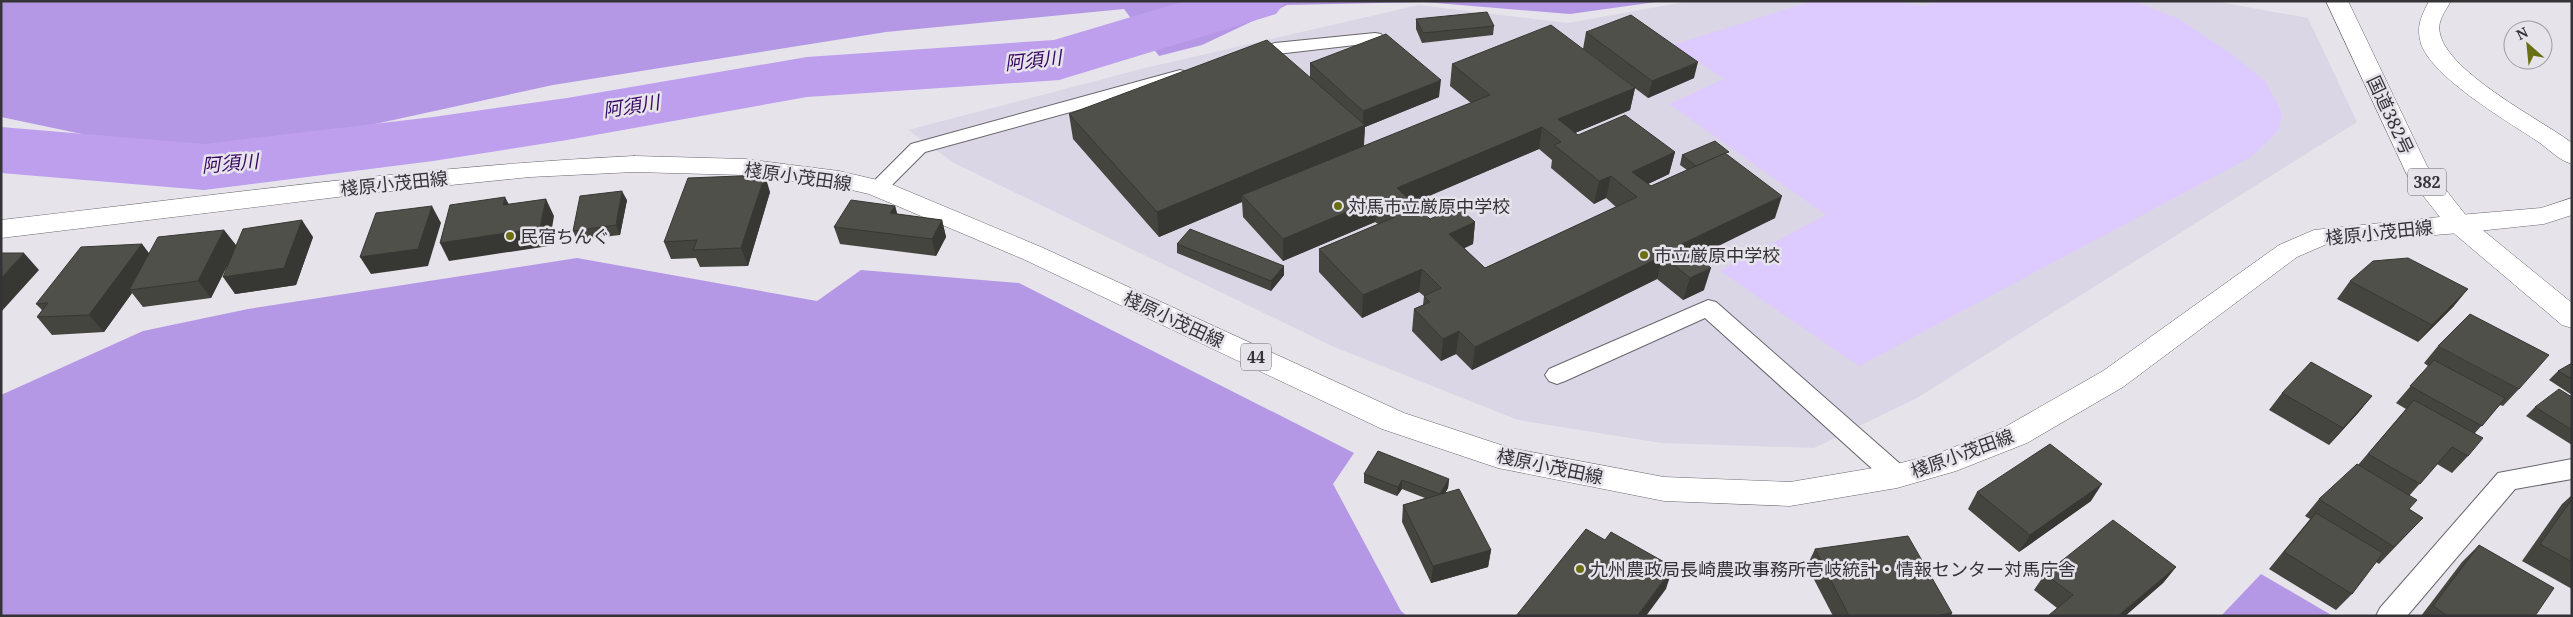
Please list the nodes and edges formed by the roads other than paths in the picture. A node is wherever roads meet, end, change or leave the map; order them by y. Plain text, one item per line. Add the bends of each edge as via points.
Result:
1 (2440, 1) edge
2 (2338, 2) edge
3 (1374, 38) edge
4 (1228, 62) edge
5 (1200, 70) edge
6 (2572, 156) edge
7 (877, 188) junction
8 (2572, 206) edge
9 (2459, 224) junction
10 (1, 229) edge
11 (2572, 318) edge
12 (1557, 375) dead end
13 (2572, 469) edge
14 (1897, 476) junction
15 (2390, 616) edge

1 - 6 main road via 2427,25 2431,41 2450,69
2 - 9 main road, 国道382号 / 382 via 2416,169
3 - 4 lane via 1275,50
5 - 7 lane via 918,148
7 - 10 main road, 棧原小茂田線 / 44 via 839,178 745,167 615,165 362,186
7 - 14 main road, 棧原小茂田線 / 44 via 1032,253 1393,420 1509,460 1664,489 1790,494
8 - 9 main road, 棧原小茂田線 via 2544,216
9 - 11 main road, 国道382号 / 382
9 - 14 main road, 棧原小茂田線 / 44 via 2323,236 2288,251 2105,384 2016,435 1945,463
12 - 14 lane via 1708,308
13 - 15 lane via 2506,480

